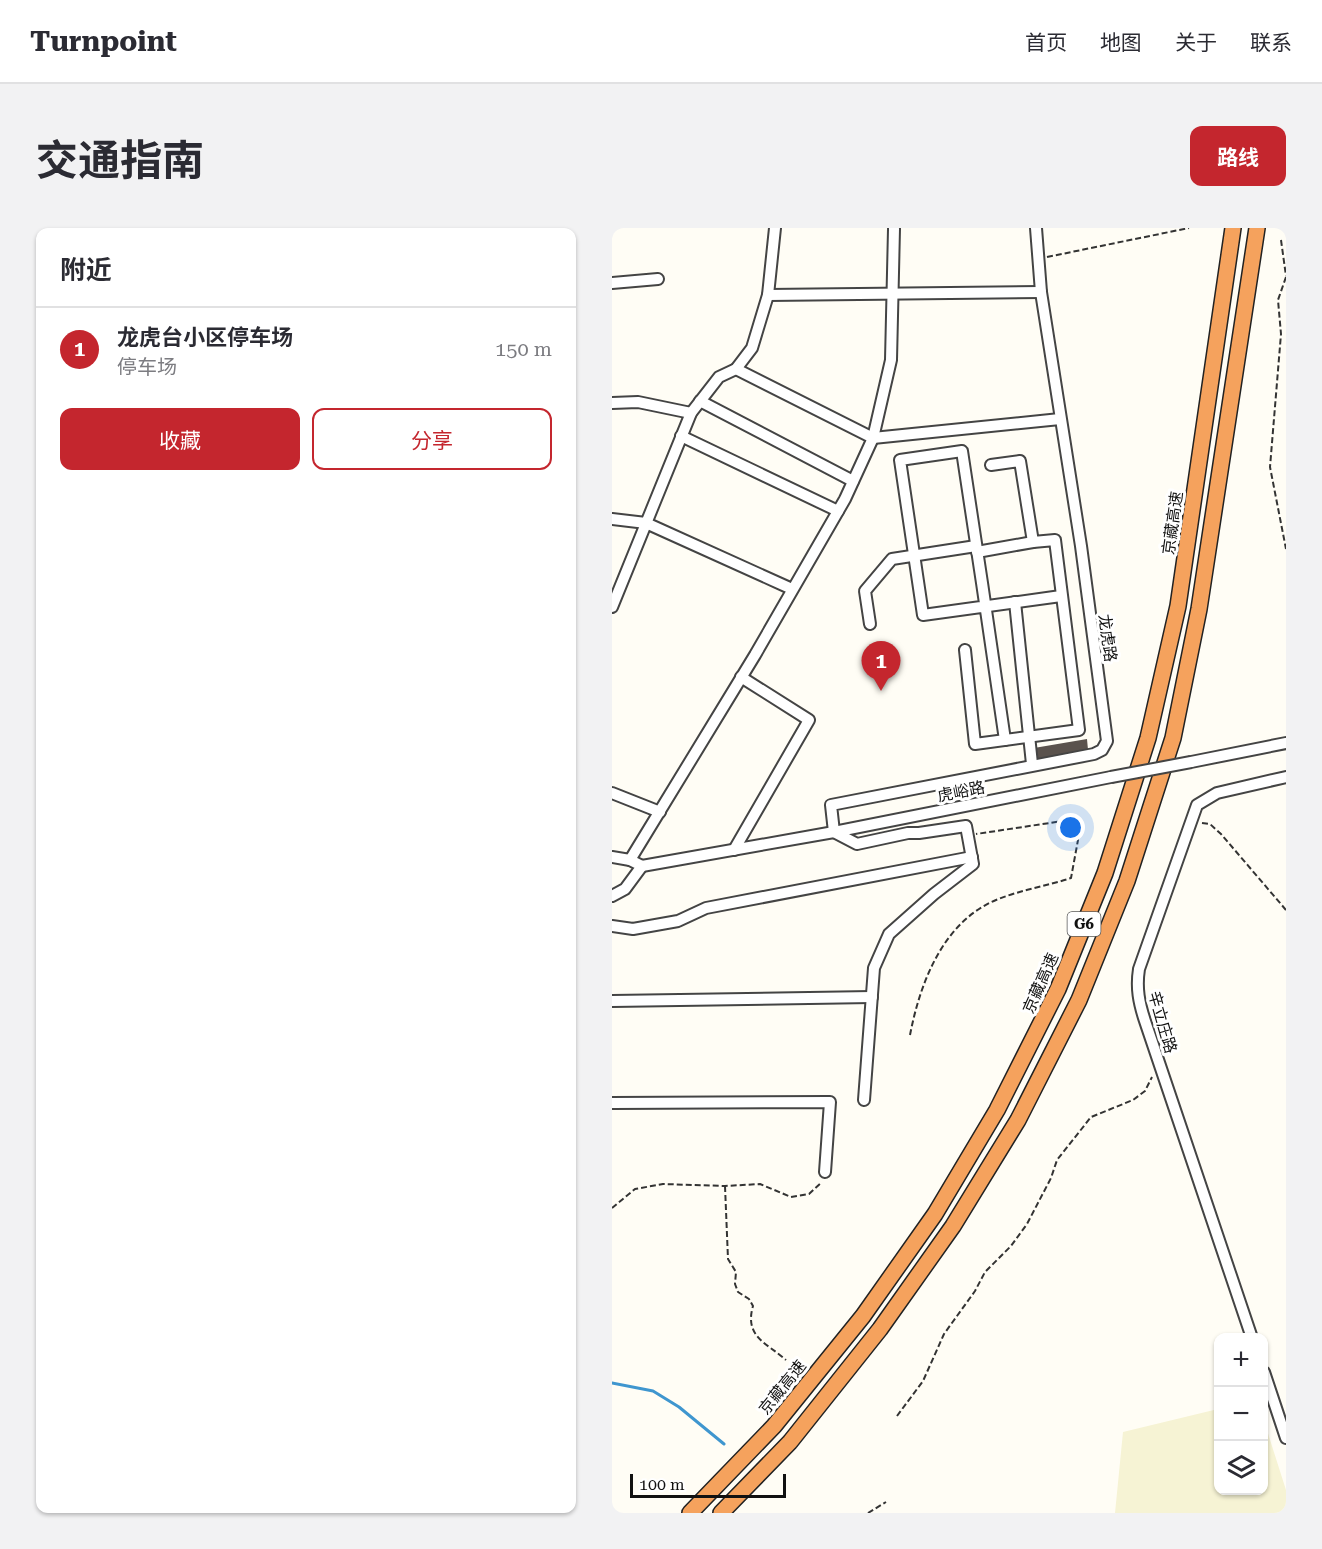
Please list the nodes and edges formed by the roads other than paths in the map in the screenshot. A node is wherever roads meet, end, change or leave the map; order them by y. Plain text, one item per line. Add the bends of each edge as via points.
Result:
1 (775, 228) edge
2 (1036, 228) edge
3 (1233, 228) edge
4 (1257, 228) edge
5 (894, 229) edge
6 (658, 279) dead end
7 (612, 283) edge
8 (1041, 292) junction
9 (892, 294) junction
10 (768, 295) junction
11 (736, 369) junction
12 (700, 401) junction
13 (612, 403) edge
14 (691, 413) junction
15 (1060, 418) junction
16 (681, 436) junction
17 (873, 438) junction
18 (991, 465) dead end
19 (853, 481) junction
20 (838, 511) junction
21 (612, 519) edge
22 (646, 523) junction
23 (1033, 542) junction
24 (977, 549) junction
25 (914, 555) junction
26 (792, 589) junction
27 (1061, 596) junction
28 (1015, 602) junction
29 (986, 606) junction
30 (612, 607) edge
31 (870, 624) dead end
32 (965, 650) dead end
33 (741, 677) junction
34 (1029, 737) junction
35 (1005, 740) junction
36 (1286, 743) edge
37 (1032, 764) junction
38 (1286, 777) edge
39 (612, 793) edge
40 (660, 812) junction
41 (834, 832) junction
42 (734, 850) junction
43 (612, 857) edge
44 (972, 857) junction
45 (630, 860) junction
46 (642, 866) junction
47 (612, 896) edge
48 (612, 926) edge
49 (872, 997) junction
50 (612, 1001) edge
51 (864, 1100) dead end
52 (612, 1103) edge
53 (825, 1172) road end
54 (1250, 1333) edge
55 (1268, 1386) edge
56 (1286, 1438) edge
57 (690, 1513) edge
58 (721, 1513) edge

1 - 10 street
2 - 8 street, 龙虎路
3 - 57 highway, 京藏高速 / G6 via 1178,606 1151,727 1105,873 1058,989 997,1110 935,1214 870,1307 774,1426
4 - 58 highway, G6 via 1199,609 1173,738 1126,881 1079,1000 1018,1120 953,1226 880,1329 790,1442
5 - 9 street
6 - 7 street
8 - 9 street
8 - 15 street, 龙虎路
9 - 10 street
9 - 17 street via 891,360
10 - 11 street via 752,348
11 - 12 street via 719,378
11 - 17 street
12 - 14 street
12 - 19 street
13 - 14 street via 638,402
14 - 16 street
15 - 17 street
15 - 37 street, 龙虎路 via 1107,741 1094,754
16 - 20 street
16 - 22 street
17 - 19 street
18 - 23 street via 1020,461
19 - 20 street
20 - 26 street
21 - 22 street
22 - 26 street
22 - 30 street
23 - 24 street
23 - 27 street via 1055,540
24 - 25 street
24 - 25 street via 962,451 900,460
24 - 29 street
25 - 29 street via 923,615
25 - 31 street via 892,559 865,591
26 - 33 street
27 - 28 street
27 - 34 street via 1079,730
28 - 29 street
28 - 34 street
29 - 35 street
32 - 35 street via 975,744
33 - 40 street
33 - 42 street via 809,720
34 - 35 street
34 - 37 street
36 - 41 street, 虎峪路, bridge
37 - 41 street, 龙虎路 via 831,805
38 - 54 street, 辛立庄路 via 1217,793 1197,805 1139,969 1137,985 1161,1070
39 - 40 street
40 - 45 street
41 - 42 street, 虎峪路
41 - 44 street via 857,844 966,826
42 - 46 street, 虎峪路
43 - 45 street
44 - 48 street via 706,908 678,921 633,929
44 - 49 street via 973,864 889,934 874,968
45 - 46 street
46 - 47 street via 625,889
49 - 50 street
49 - 51 street
52 - 53 street via 830,1102
55 - 56 street

